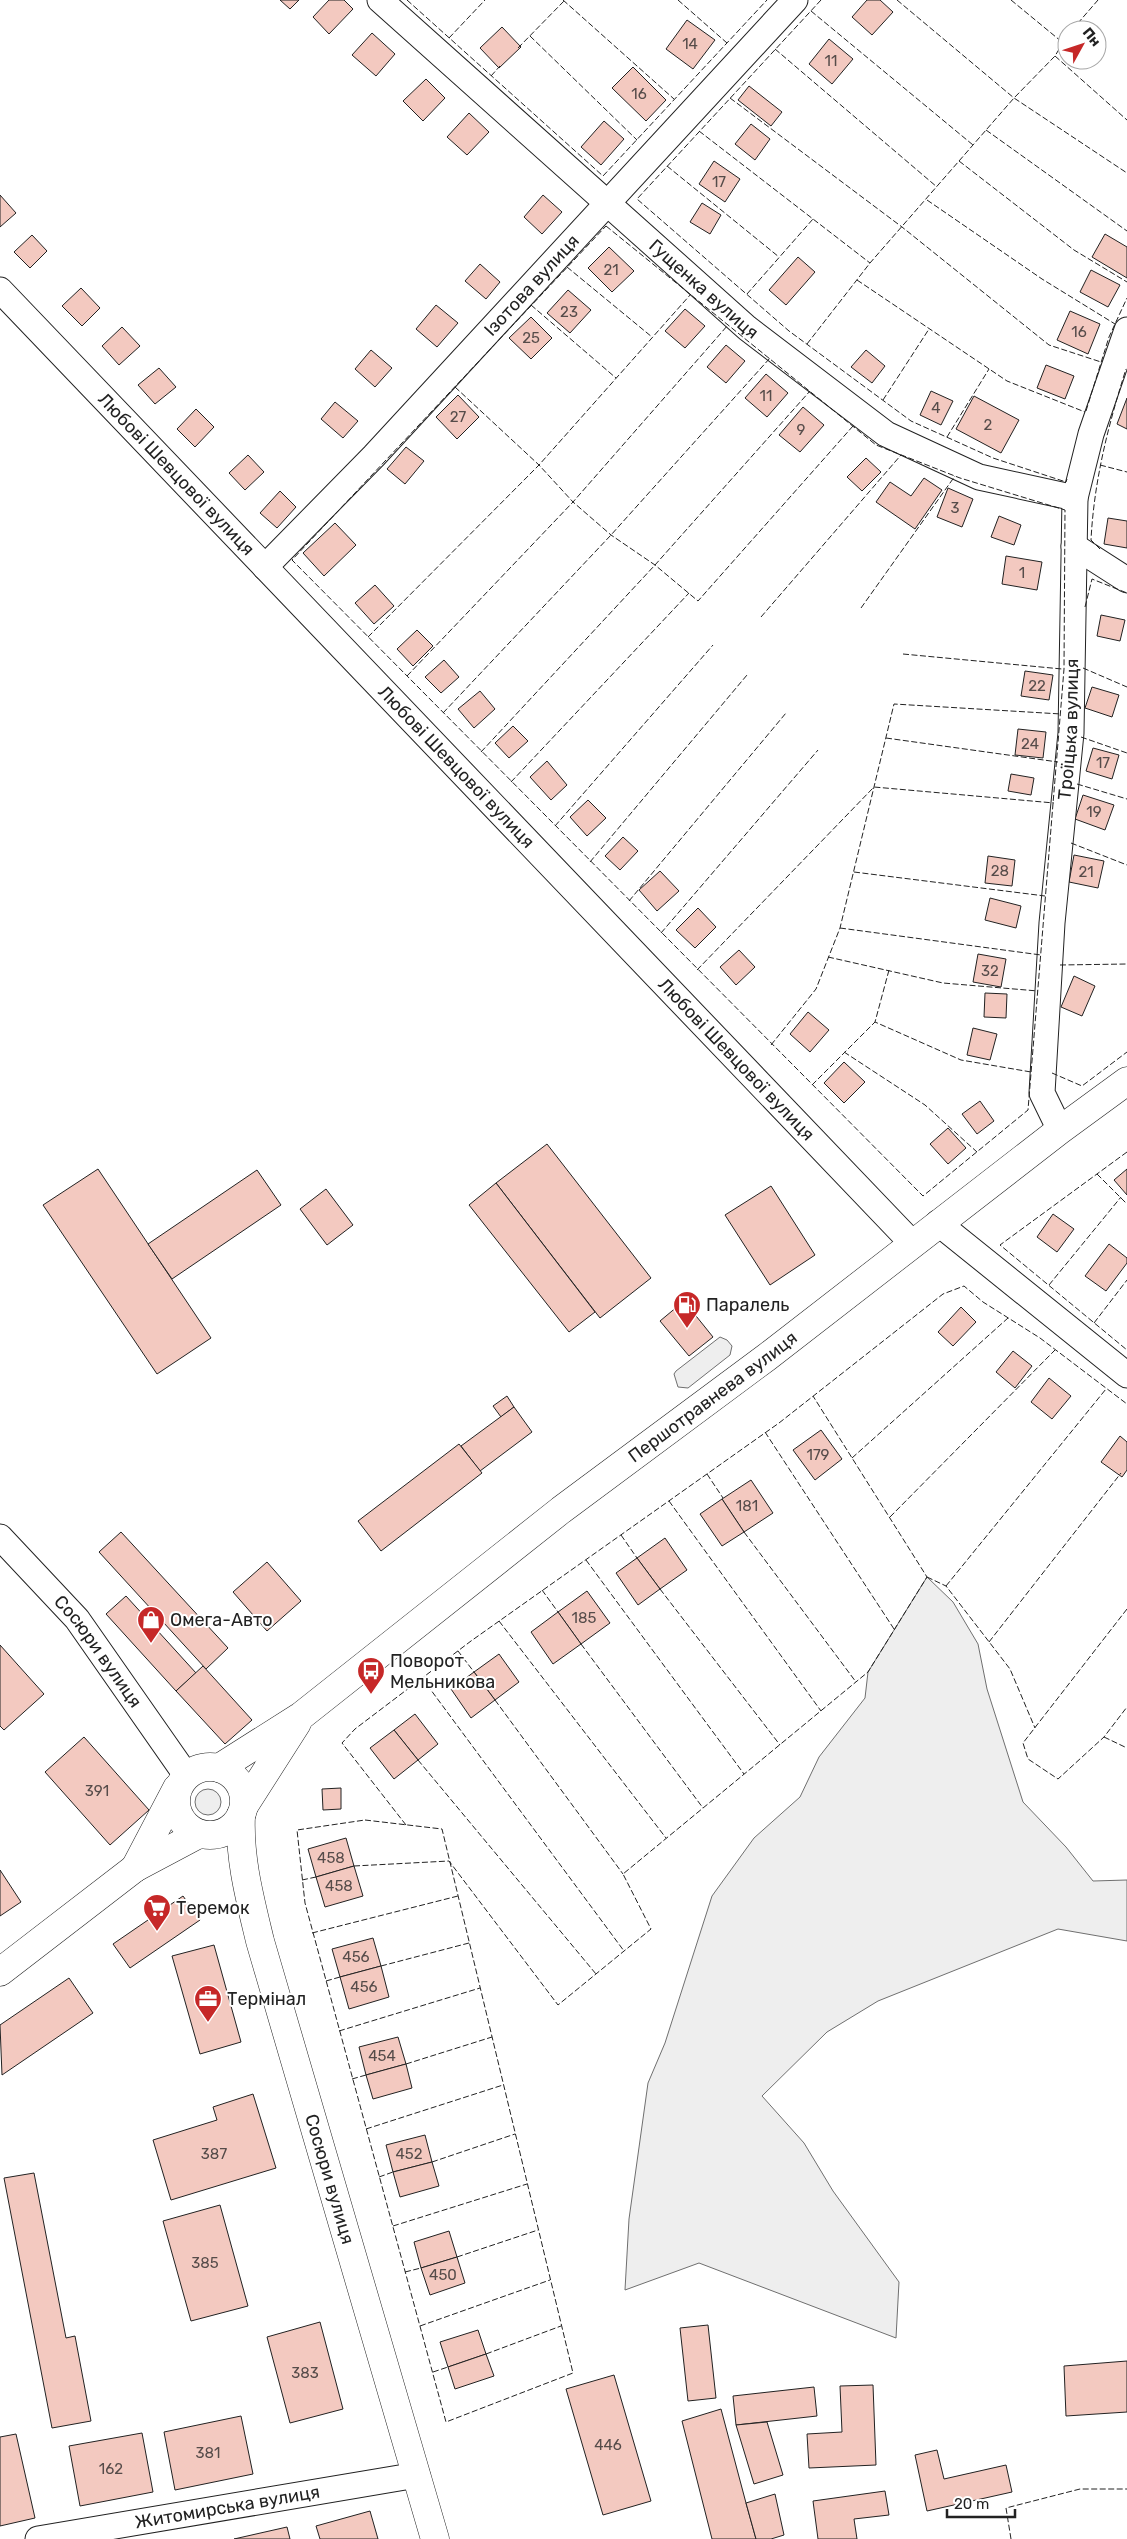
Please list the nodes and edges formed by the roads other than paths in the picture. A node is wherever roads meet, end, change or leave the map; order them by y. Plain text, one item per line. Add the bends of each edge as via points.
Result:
1 (380, 0) edge
2 (795, 0) edge
3 (607, 202) junction
4 (0, 290) edge
5 (1127, 330) edge
6 (1075, 498) junction
7 (1074, 546) junction
8 (265, 568) junction
9 (1127, 580) edge
10 (1127, 1081) edge
11 (1060, 1130) junction
12 (938, 1223) junction
13 (912, 1244) junction
14 (1127, 1375) edge
15 (0, 1537) edge
16 (301, 1716) junction
17 (219, 1768) junction
18 (182, 1780) junction
19 (242, 1811) junction
20 (199, 1834) junction
21 (135, 1868) junction
22 (0, 1972) edge
23 (417, 2475) junction
24 (38, 2539) edge
25 (436, 2539) edge

1 - 3 street, Гущенка вулиця
2 - 3 street, Ізотова вулиця
3 - 6 street, Гущенка вулиця via 747,328 886,434 979,477
3 - 8 street, Ізотова вулиця via 374,456
4 - 8 street, Любові Шевцової вулиця
5 - 6 street, Троїцька вулиця via 1091,434
6 - 7 street, Троїцька вулиця
7 - 9 street
7 - 11 street, Троїцька вулиця via 1071,733 1052,923 1042,1094
8 - 13 street, Любові Шевцової вулиця
10 - 11 main road, Першотравнева вулиця
11 - 12 main road, Першотравнева вулиця
12 - 13 main road, Першотравнева вулиця
12 - 14 street
13 - 16 main road, Першотравнева вулиця via 561,1510
15 - 18 street, Сосюри вулиця via 77,1619
16 - 17 main road, Першотравнева вулиця
16 - 19 main road, Першотравнева вулиця
17 - 18 main road via 202,1767
17 - 19 main road via 239,1782 244,1794
18 - 20 main road via 175,1795 178,1814 183,1823
18 - 21 main road
19 - 20 main road via 236,1824 219,1834
19 - 23 main road, Сосюри вулиця via 240,1841 243,1869 260,1941
20 - 21 main road
21 - 22 main road
23 - 24 street, Житомирська вулиця
23 - 25 main road, Сосюри вулиця

